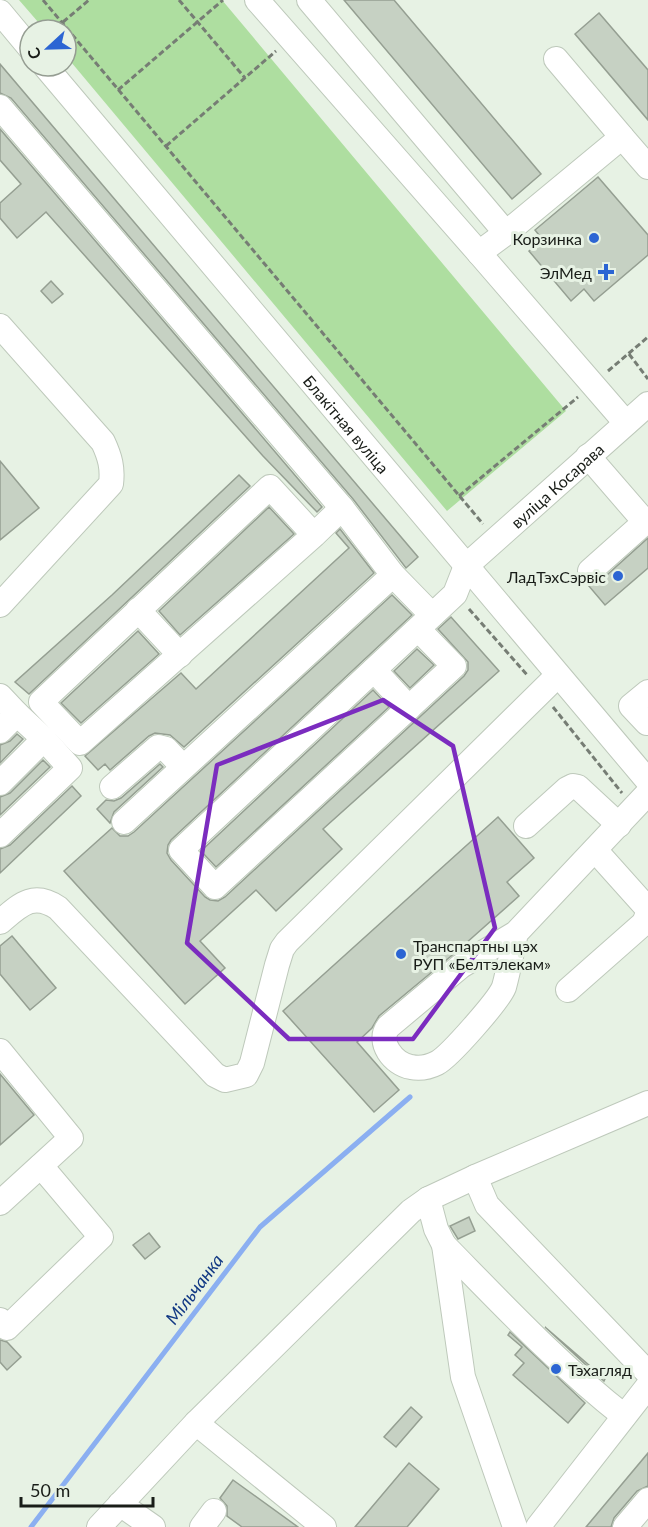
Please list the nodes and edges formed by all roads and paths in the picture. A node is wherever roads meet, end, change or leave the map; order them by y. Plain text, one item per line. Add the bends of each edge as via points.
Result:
1 (43, 0) edge
2 (89, 0) edge
3 (179, 0) edge
4 (223, 0) edge
5 (257, 0) edge
6 (309, 0) edge
7 (0, 12) edge
8 (58, 18) edge
9 (68, 18) edge
10 (198, 22) junction
11 (18, 34) edge
12 (290, 39) junction
13 (78, 42) edge
14 (556, 59) dead end
15 (55, 78) edge
16 (244, 78) junction
17 (118, 90) junction
18 (0, 107) edge
19 (622, 137) junction
20 (166, 146) junction
21 (648, 167) edge
22 (506, 233) junction
23 (479, 253) junction
24 (0, 326) edge
25 (648, 338) edge
26 (629, 354) junction
27 (648, 379) edge
28 (592, 384) junction
29 (648, 404) edge
30 (626, 423) junction
31 (588, 456) junction
32 (459, 496) junction
33 (342, 508) junction
34 (314, 535) junction
35 (495, 539) junction
36 (466, 566) junction
37 (590, 571) dead end
38 (393, 575) junction
39 (0, 605) edge
40 (138, 610) junction
41 (425, 622) junction
42 (180, 655) junction
43 (374, 670) junction
44 (557, 676) junction
45 (648, 692) edge
46 (0, 696) edge
47 (409, 708) junction
48 (8, 723) edge
49 (647, 724) edge
50 (44, 740) junction
51 (618, 747) junction
52 (183, 767) junction
53 (648, 782) edge
54 (0, 783) edge
55 (112, 787) dead end
56 (648, 793) edge
57 (124, 822) dead end
58 (526, 825) dead end
59 (619, 825) junction
60 (0, 835) edge
61 (595, 850) junction
62 (648, 913) edge
63 (0, 922) edge
64 (516, 933) junction
65 (568, 990) dead end
66 (0, 1051) edge
67 (648, 1103) edge
68 (40, 1166) junction
69 (475, 1177) junction
70 (428, 1199) junction
71 (0, 1203) edge
72 (444, 1245) junction
73 (0, 1320) edge
74 (648, 1373) edge
75 (648, 1386) edge
76 (624, 1416) junction
77 (196, 1423) junction
78 (648, 1500) edge
79 (120, 1504) junction
80 (99, 1527) edge
81 (153, 1527) edge
82 (324, 1527) edge
83 (515, 1527) edge
84 (538, 1527) edge
85 (624, 1527) edge

1 - 8 path
2 - 9 path
3 - 10 path
4 - 10 path
5 - 12 street
6 - 22 street
7 - 11 street
10 - 16 path
10 - 17 path
12 - 16 path
12 - 23 street
13 - 17 path
14 - 19 street
15 - 36 street, Блакітная вуліца
16 - 20 path
17 - 20 path
18 - 33 street
19 - 21 street
19 - 22 street
20 - 32 path
22 - 23 street
23 - 28 street
24 - 39 street via 104,442 113,471 111,484
25 - 26 path
26 - 27 path
26 - 28 path
28 - 30 street
28 - 32 path
29 - 30 street, вуліца Косарава
30 - 31 street, вуліца Косарава
31 - 35 street, вуліца Косарава
31 - 37 street via 645,522
32 - 35 path
33 - 34 street
33 - 38 street
34 - 40 street via 270,487
34 - 42 street
35 - 36 street, вуліца Косарава
36 - 41 street via 455,594
36 - 44 street, Блакітная вуліца
38 - 41 street
38 - 52 street
40 - 42 street
40 - 42 street via 41,702 80,743
41 - 43 street
41 - 47 street via 454,666
43 - 47 street
43 - 47 street via 180,850 215,887
44 - 51 street, Блакітная вуліца
44 - 63 street via 287,942 246,1075 225,1080 214,1075 47,900 23,903
45 - 49 street via 631,706
46 - 48 street
48 - 50 street
49 - 51 street
50 - 54 street
50 - 60 street via 70,768
51 - 53 street, Блакітная вуліца
52 - 55 street via 166,749 158,747
52 - 57 street
56 - 59 street
58 - 59 street via 573,786
59 - 61 street
61 - 62 street
61 - 64 street
62 - 65 street via 644,923
64 - 64 street via 500,994 450,1053 423,1068 397,1061 383,1042 388,1027 461,966
66 - 68 street via 71,1138
67 - 69 street
68 - 71 street
68 - 73 street via 101,1237 8,1328
69 - 70 street
69 - 74 street via 487,1205
70 - 72 street
70 - 77 street via 411,1211
72 - 76 street via 519,1322
72 - 83 street via 463,1377
75 - 76 street
76 - 84 street
77 - 79 street
77 - 82 street
78 - 85 street
79 - 80 street
79 - 81 street

